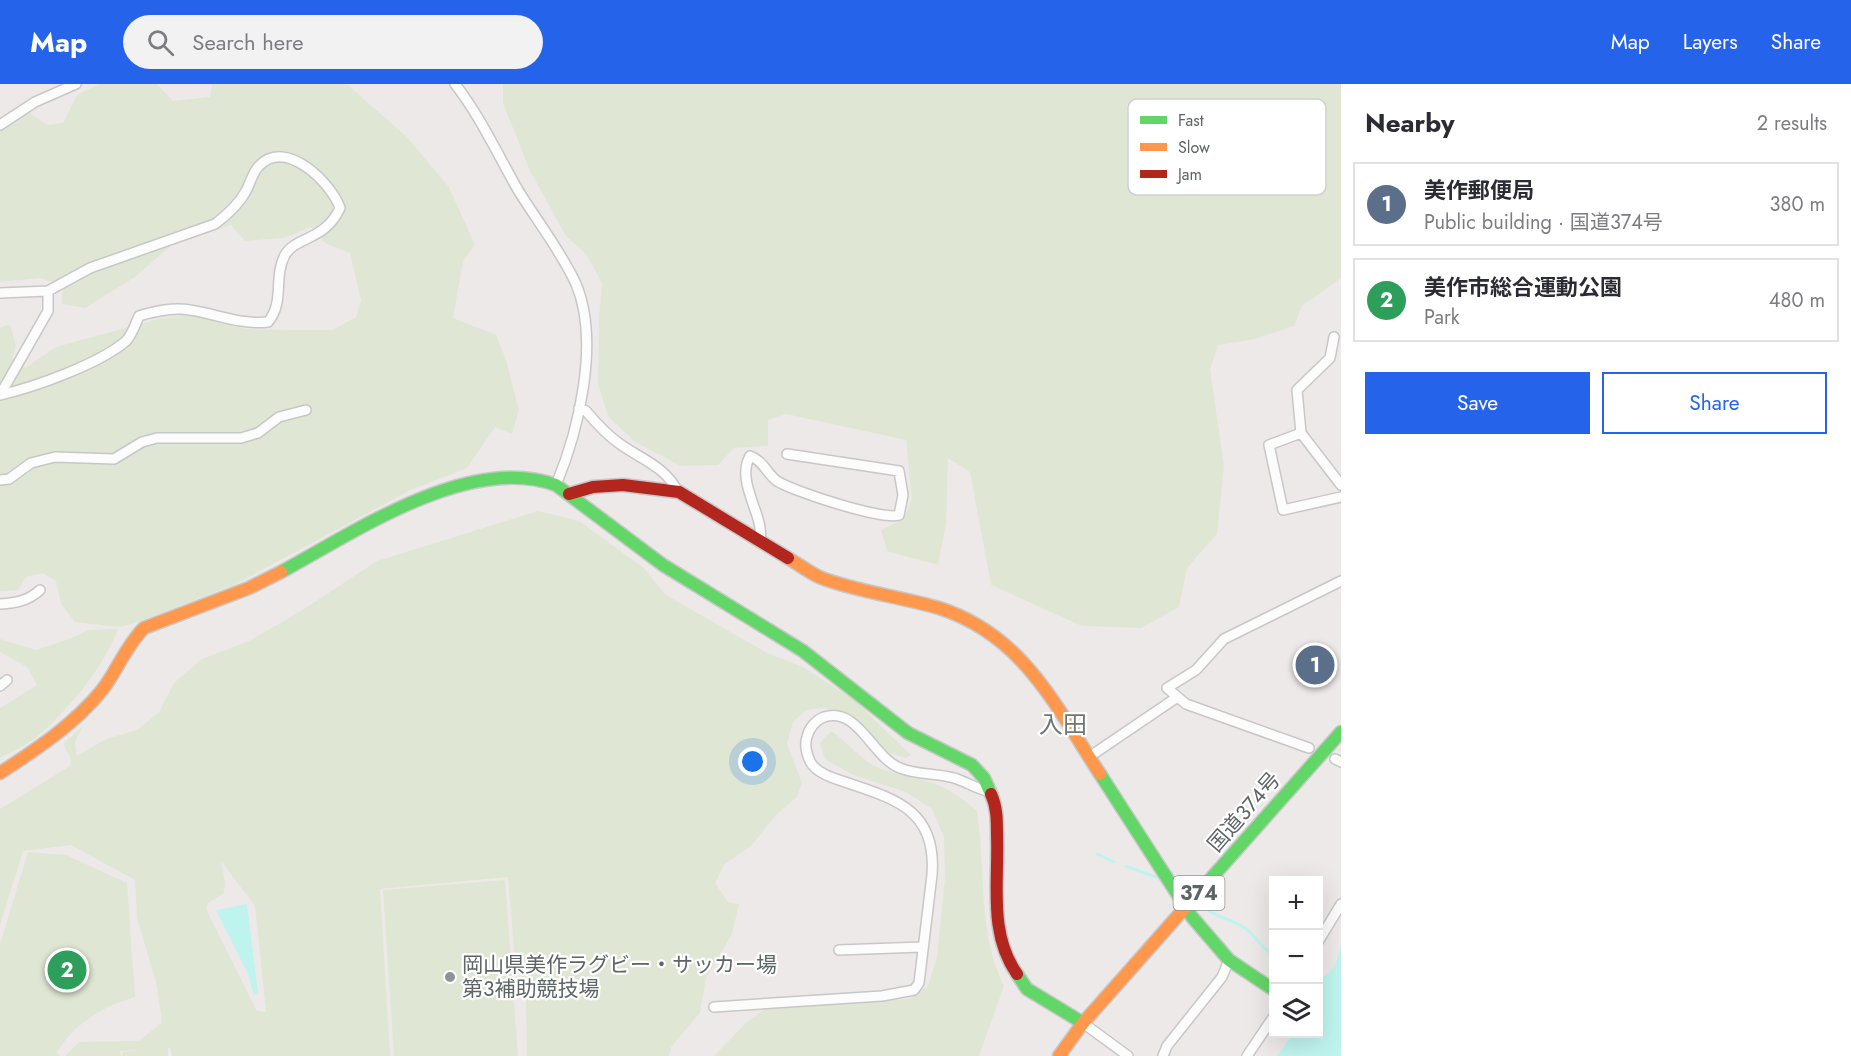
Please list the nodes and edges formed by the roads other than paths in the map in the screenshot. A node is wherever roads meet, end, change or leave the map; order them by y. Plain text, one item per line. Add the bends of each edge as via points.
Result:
1 (76, 84) edge
2 (455, 84) edge
3 (0, 125) edge
4 (48, 291) junction
5 (0, 293) edge
6 (1334, 337) dead end
7 (0, 395) edge
8 (579, 408) junction
9 (306, 410) dead end
10 (1301, 433) junction
11 (788, 454) dead end
12 (1337, 470) edge
13 (0, 480) edge
14 (556, 484) junction
15 (1341, 485) edge
16 (678, 492) junction
17 (569, 494) junction
18 (1341, 497) edge
19 (760, 540) junction
20 (1341, 581) edge
21 (40, 590) dead end
22 (0, 604) edge
23 (1176, 698) junction
24 (1341, 732) edge
25 (1309, 748) dead end
26 (1089, 756) junction
27 (0, 773) edge
28 (992, 792) junction
29 (1341, 904) edge
30 (1187, 907) junction
31 (1323, 934) edge
32 (922, 947) junction
33 (838, 950) dead end
34 (1229, 960) junction
35 (1269, 987) edge
36 (714, 1006) dead end
37 (1083, 1023) junction
38 (1269, 1023) edge
39 (1059, 1056) edge
40 (1128, 1056) edge
41 (1163, 1056) edge
42 (1247, 1056) edge

1 - 3 street via 35,102
2 - 8 street via 575,282 585,319 586,351
4 - 5 street
4 - 7 street via 48,311
4 - 7 street via 90,268 215,224 244,194 259,165 273,159 286,157 303,163 336,198 340,208 334,221 286,253 280,267 275,314 268,322 252,324 190,310 165,309 139,316 127,340 89,362 31,388
6 - 10 street via 1330,358 1297,390
8 - 14 street
8 - 16 street via 621,445 649,460 674,483
9 - 13 street via 279,417 258,433 241,438 157,438 114,459 55,457 31,463 9,479
10 - 12 street
10 - 18 street via 1269,445 1283,510
11 - 19 street via 899,471 903,495 899,515 882,515 815,497 776,481 762,463 750,456 748,489
12 - 15 street
14 - 17 main road
14 - 27 main road via 540,479 474,480 427,495 249,588 144,628 132,639 104,687 87,706 66,726
16 - 17 main road via 611,485
16 - 19 main road
17 - 28 main road via 678,576 804,651 908,733 972,765
19 - 26 main road via 820,577 941,609 1008,645 1036,675
20 - 23 street via 1224,639 1196,670 1167,688
21 - 22 street via 18,603
23 - 25 street
23 - 26 street
24 - 30 main road, 国道374号 / 374
26 - 30 main road
28 - 32 street via 956,778 900,769 884,760 856,725 843,717 822,718 812,726 806,739 813,766 828,776 902,804 924,826 934,858
28 - 37 main road via 998,852 996,919 1009,963 1027,989
29 - 31 street
30 - 34 main road
30 - 37 main road, 国道374号 / 374
32 - 33 street
32 - 36 street via 919,983 914,990 882,996
34 - 35 main road
34 - 41 street via 1222,977
37 - 39 main road, 国道374号 / 374
37 - 40 street
38 - 42 street

